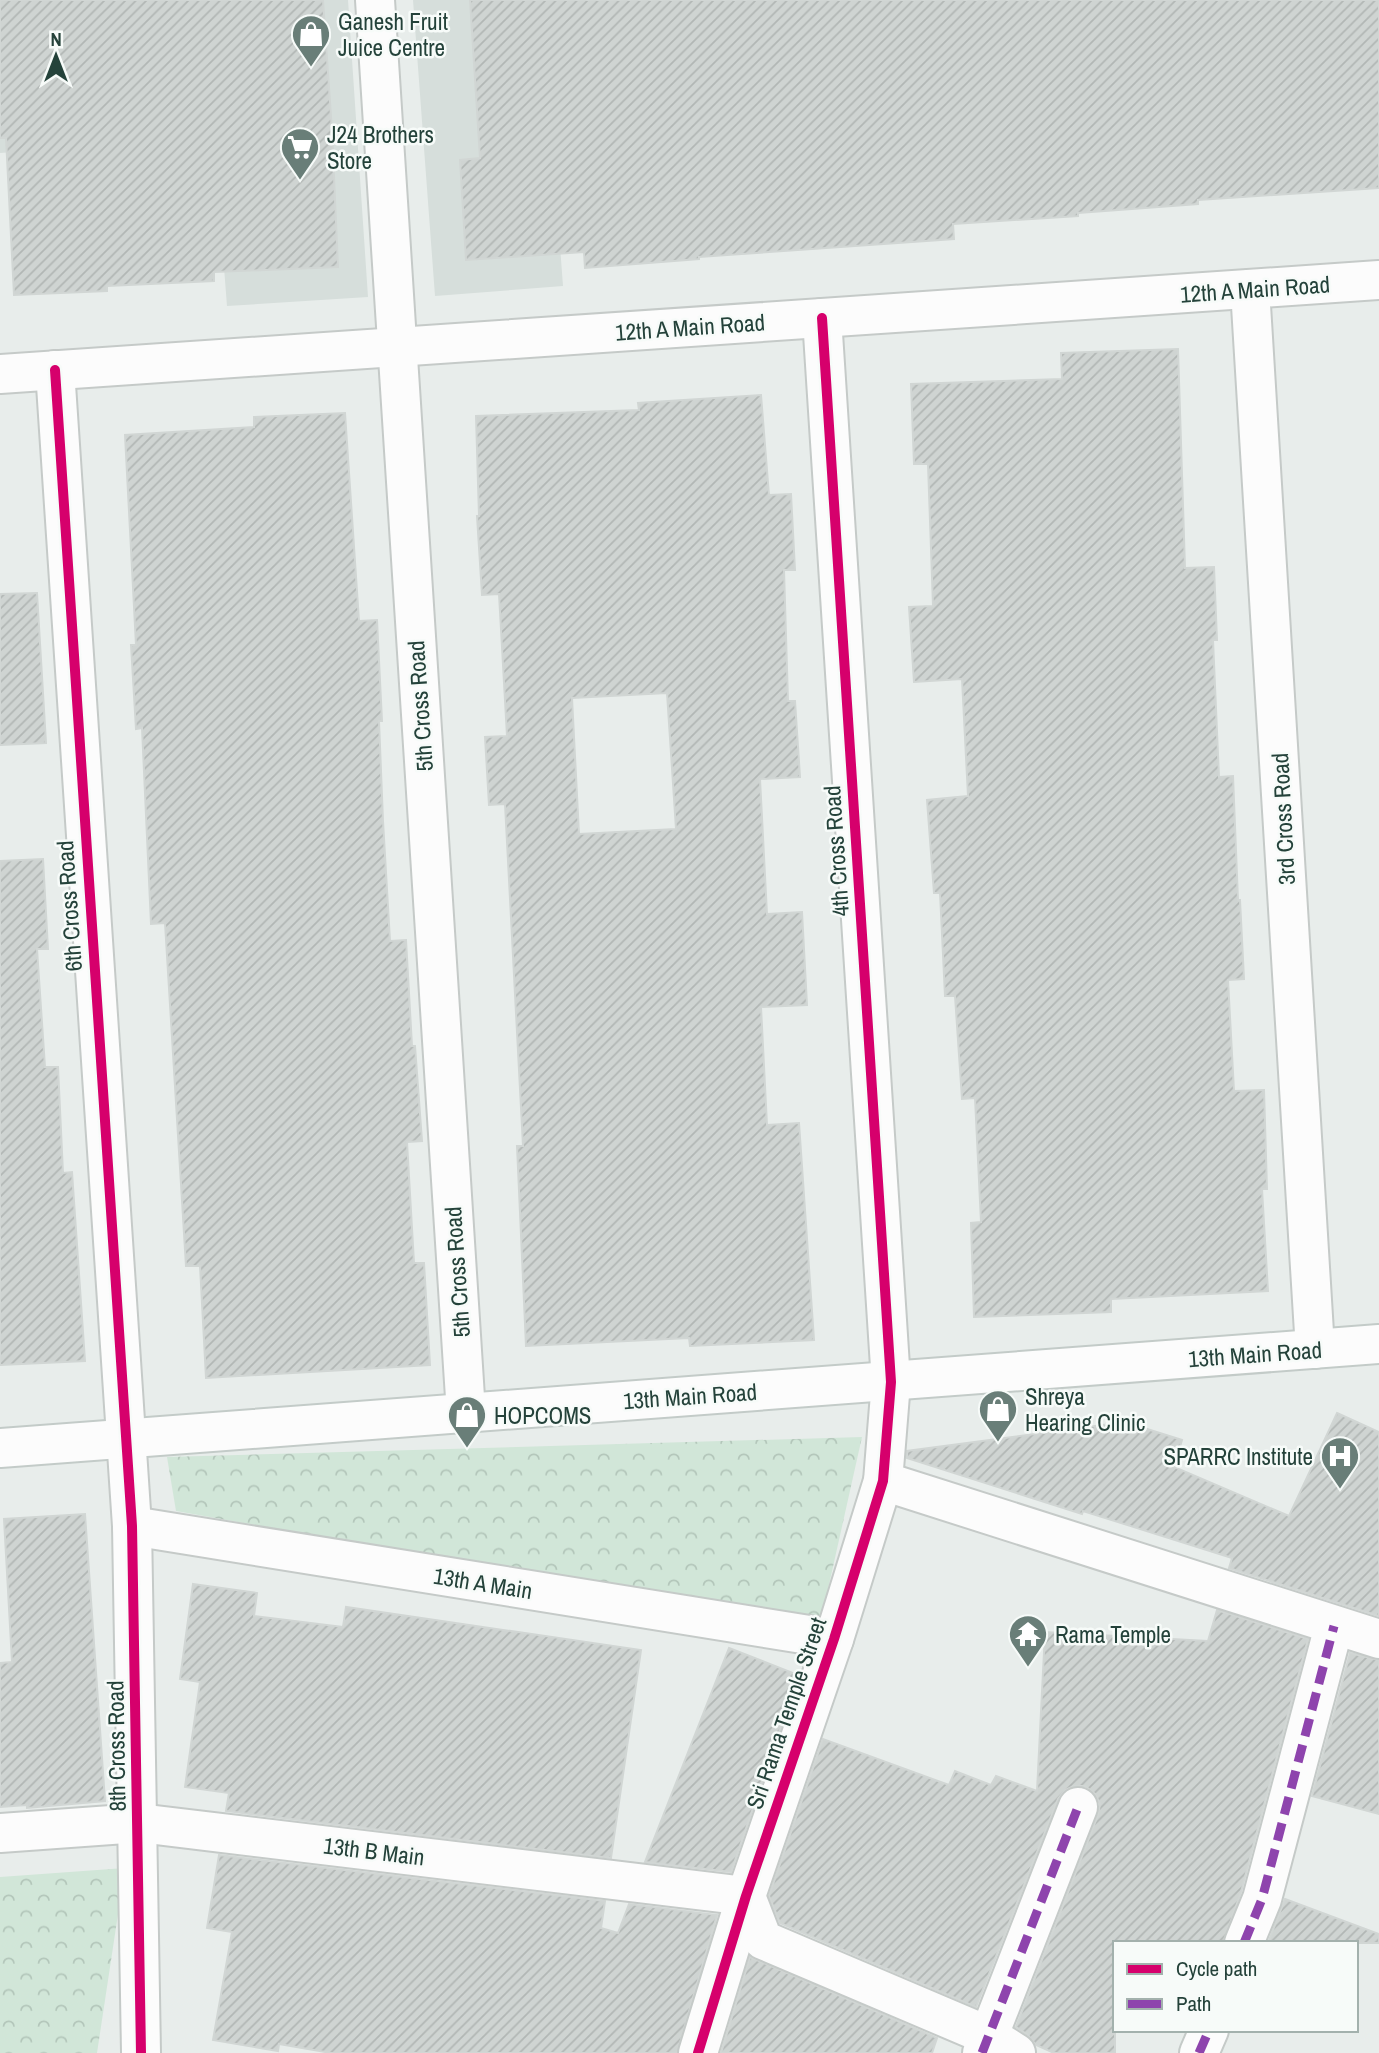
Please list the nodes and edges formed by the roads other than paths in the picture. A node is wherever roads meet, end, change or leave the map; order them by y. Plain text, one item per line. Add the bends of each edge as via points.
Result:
1 (375, 0) edge
2 (1379, 280) edge
3 (1251, 289) junction
4 (822, 318) junction
5 (397, 347) junction
6 (55, 370) junction
7 (0, 374) edge
8 (1379, 1345) edge
9 (1315, 1349) junction
10 (891, 1381) junction
11 (466, 1413) junction
12 (125, 1439) junction
13 (0, 1448) edge
14 (883, 1480) junction
15 (132, 1526) junction
16 (1335, 1626) junction
17 (834, 1639) junction
18 (1379, 1639) edge
19 (1078, 1807) dead end
20 (139, 1823) junction
21 (0, 1833) edge
22 (747, 1896) junction
23 (1245, 1941) edge
24 (1208, 2032) edge
25 (996, 2047) edge
26 (146, 2052) edge
27 (698, 2053) edge
28 (1199, 2053) edge

1 - 5 street, 5th Cross Road
2 - 3 street, 12th A Main Road
3 - 4 street, 12th A Main Road
3 - 9 street, 3rd Cross Road
4 - 5 street, 12th A Main Road
4 - 10 street, 4th Cross Road
5 - 6 street, 12th A Main Road
5 - 11 street, 5th Cross Road
6 - 7 street, 12th A Main Road
6 - 12 street, 6th Cross Road
8 - 9 street, 13th Main Road
9 - 10 street, 13th Main Road
10 - 11 street, 13th Main Road
10 - 14 street, Sri Rama Temple Street
11 - 12 street, 13th Main Road
12 - 13 street, 13th Main Road
12 - 15 street, 8th Cross Road
14 - 16 street
14 - 17 street, Sri Rama Temple Street
15 - 17 street, 13th A Main
15 - 20 street, 8th Cross Road
16 - 18 street
16 - 23 street via 1262,1899
17 - 22 street, Sri Rama Temple Street
19 - 25 street
20 - 21 street, 13th B Main
20 - 22 street, 13th B Main
20 - 26 street, 8th Cross Road
22 - 25 street via 763,1940
22 - 27 street, Sri Rama Temple Street
24 - 28 street

